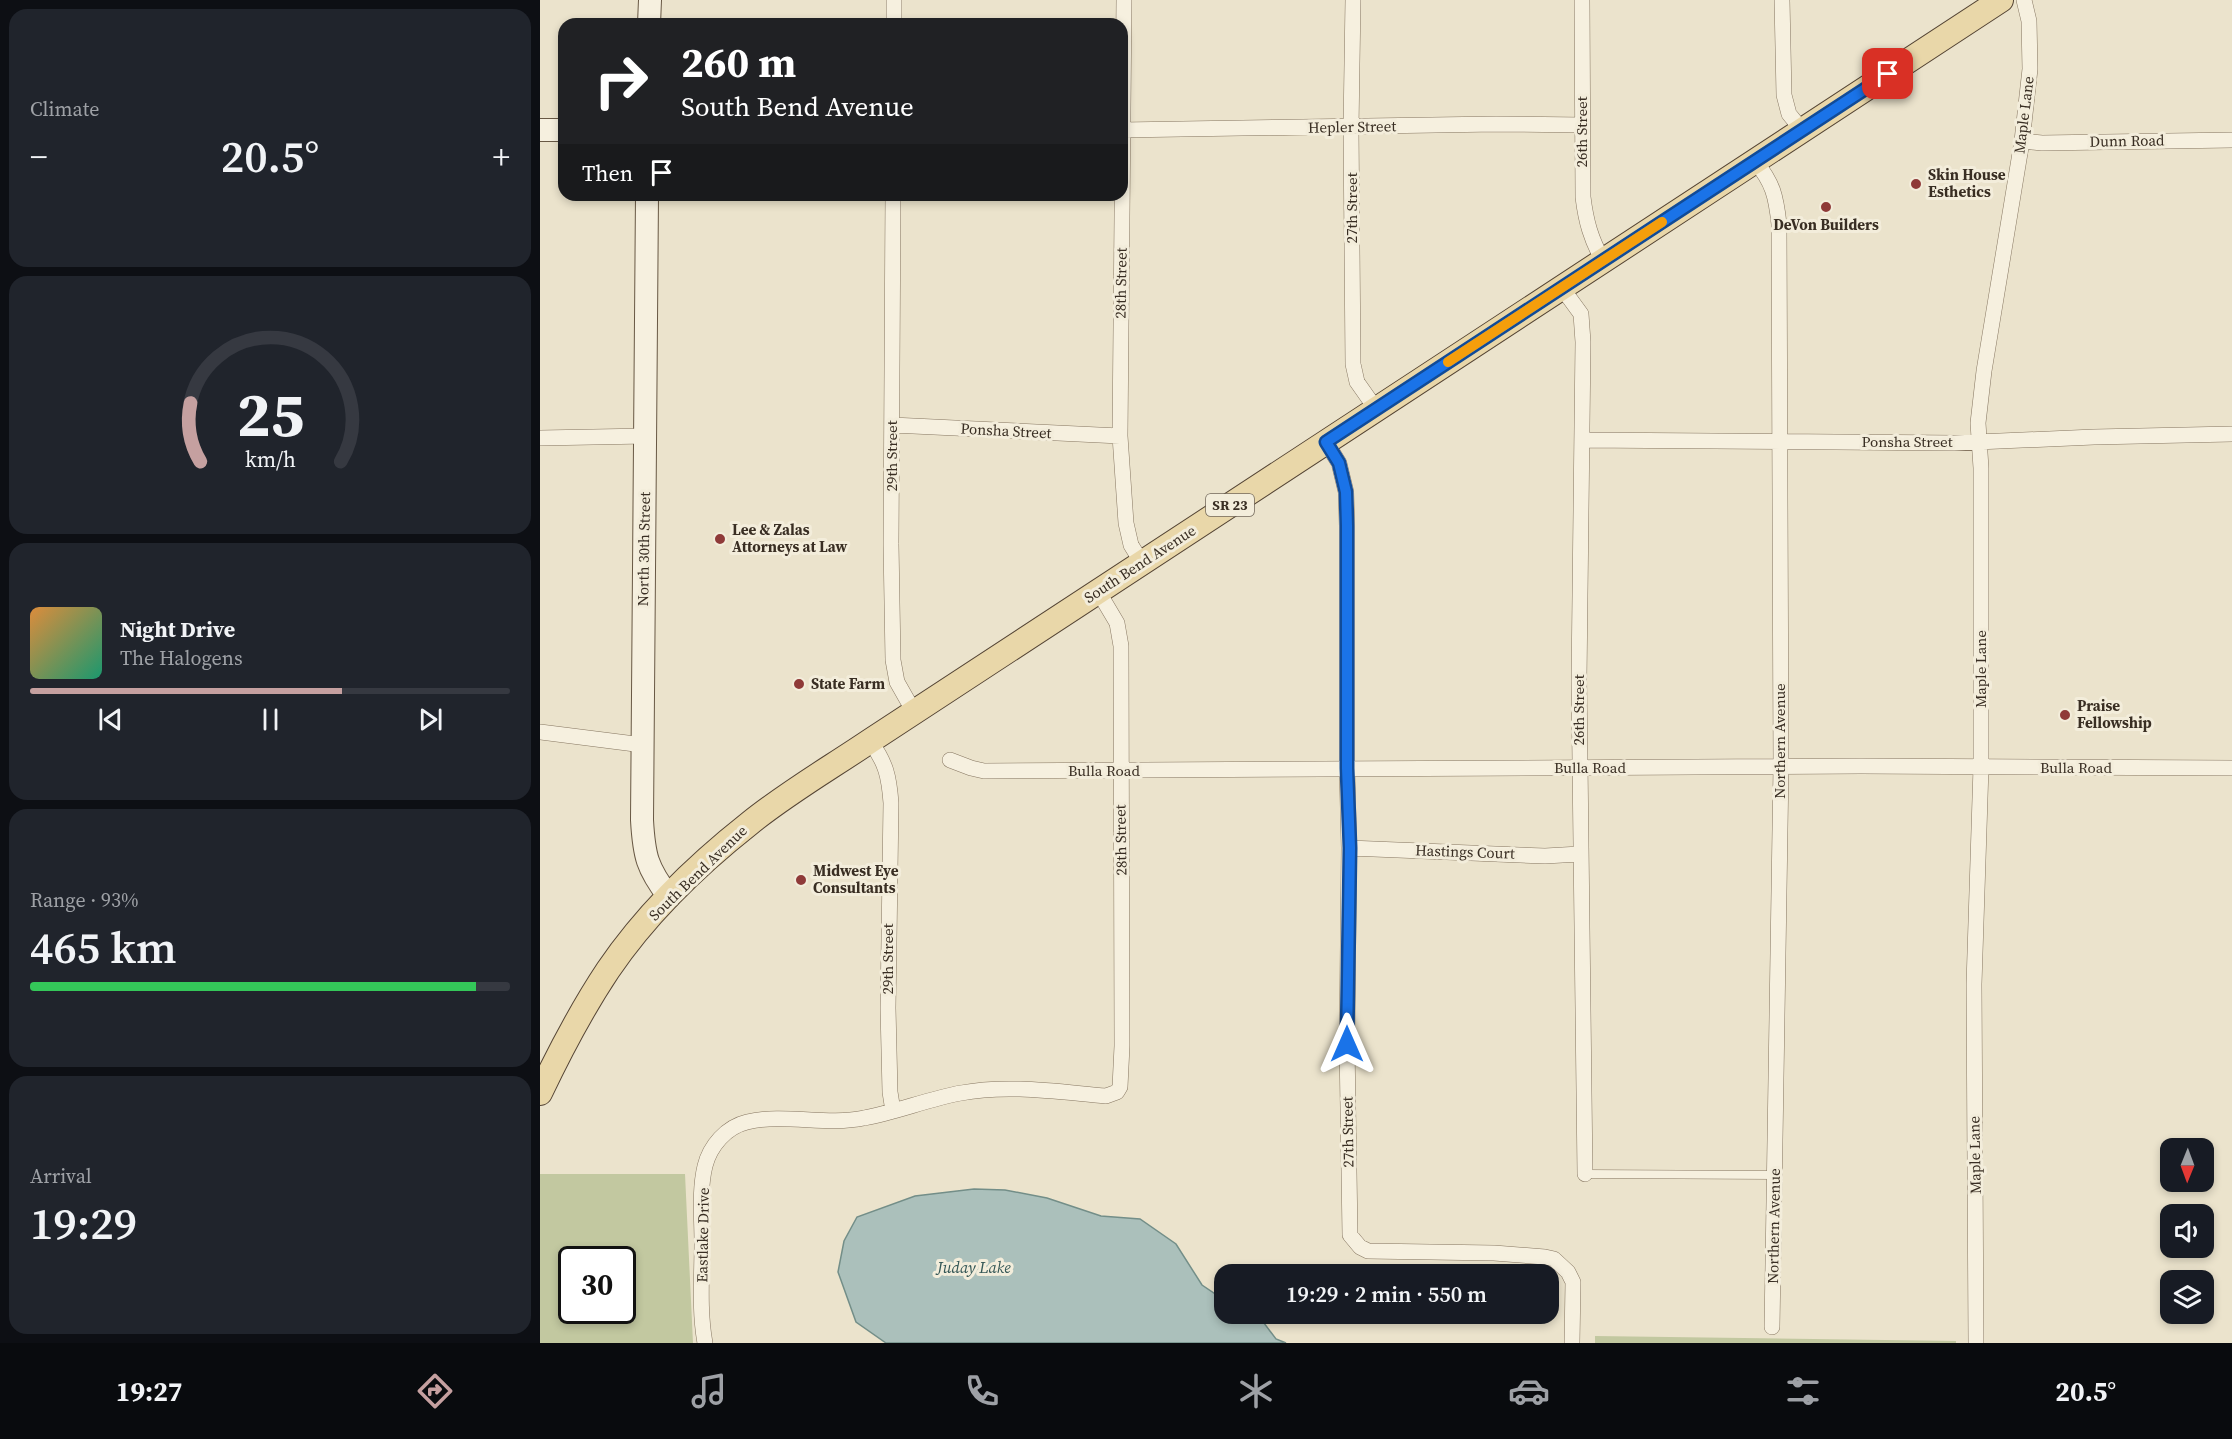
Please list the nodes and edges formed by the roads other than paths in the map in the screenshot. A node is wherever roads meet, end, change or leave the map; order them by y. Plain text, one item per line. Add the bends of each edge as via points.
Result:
1 (650, 0) edge
2 (894, 0) edge
3 (1124, 0) edge
4 (1353, 0) edge
5 (1582, 0) edge
6 (1782, 0) edge
7 (2001, 0) edge
8 (2024, 0) edge
9 (649, 18) edge
10 (894, 18) edge
11 (1124, 18) edge
12 (1582, 125) junction
13 (1351, 128) junction
14 (540, 130) edge
15 (558, 130) edge
16 (1128, 130) edge
17 (1802, 130) junction
18 (2232, 140) edge
19 (2022, 141) junction
20 (1755, 161) junction
21 (647, 201) edge
22 (893, 201) edge
23 (1122, 201) edge
24 (1603, 261) junction
25 (1562, 288) junction
26 (1376, 409) junction
27 (892, 426) junction
28 (2232, 434) edge
29 (646, 436) junction
30 (1120, 436) junction
31 (540, 438) edge
32 (1582, 440) junction
33 (1779, 441) junction
34 (1980, 441) junction
35 (1326, 442) junction
36 (1142, 563) junction
37 (1098, 591) junction
38 (914, 712) junction
39 (540, 732) edge
40 (870, 741) junction
41 (642, 745) junction
42 (950, 760) dead end
43 (1780, 767) junction
44 (1981, 767) junction
45 (1347, 768) junction
46 (1580, 768) junction
47 (2232, 768) edge
48 (1120, 771) junction
49 (1350, 848) junction
50 (1580, 854) junction
51 (669, 897) junction
52 (540, 1093) edge
53 (893, 1110) junction
54 (1585, 1174) joint
55 (1775, 1175) junction
56 (1772, 1326) dead end
57 (705, 1343) edge
58 (1572, 1343) edge
59 (1976, 1343) edge

1 - 9 street
2 - 10 street
3 - 11 street, 28th Street
4 - 13 street, 27th Street
5 - 12 street, 26th Street
6 - 17 street via 1784,95 1790,114
7 - 17 main road, South Bend Avenue / SR 23
8 - 19 street, Maple Lane via 2031,41
12 - 13 street, Hepler Street
12 - 24 street, 26th Street via 1586,225
13 - 16 street, Hepler Street
13 - 26 street, 27th Street via 1353,364 1357,382
14 - 15 street
17 - 20 main road, South Bend Avenue / SR 23
18 - 19 street, Dunn Road
19 - 34 street, Maple Lane via 1984,371 1978,423
20 - 24 main road, South Bend Avenue / SR 23
20 - 33 street, Northern Avenue via 1777,197
21 - 29 street, North 30th Street
22 - 27 street, 29th Street
23 - 30 street, 28th Street
24 - 25 main road, South Bend Avenue / SR 23
25 - 26 main road, South Bend Avenue / SR 23
25 - 32 street, 26th Street via 1581,314
26 - 35 main road, South Bend Avenue / SR 23
27 - 30 street, Ponsha Street
27 - 38 street, 29th Street via 893,660 897,682
28 - 34 street, Ponsha Street
29 - 31 street
29 - 41 street, North 30th Street
30 - 36 street, 28th Street via 1126,524 1131,545
32 - 33 street, Ponsha Street
32 - 46 street, 26th Street
33 - 34 street, Ponsha Street
33 - 43 street, Northern Avenue
34 - 44 street, Maple Lane
35 - 36 main road, South Bend Avenue / SR 23
35 - 45 street, 27th Street via 1339,463 1346,492
36 - 37 main road, South Bend Avenue / SR 23
37 - 38 main road, South Bend Avenue / SR 23
37 - 48 street, 28th Street via 1117,623 1121,646
38 - 40 main road, South Bend Avenue / SR 23
39 - 41 street
40 - 51 main road, South Bend Avenue / SR 23 via 751,821
40 - 53 street, 29th Street via 884,760 890,780 888,1008
41 - 51 street, North 30th Street via 643,842 647,864
42 - 48 street, Bulla Road via 984,771
43 - 44 street, Bulla Road
43 - 46 street, Bulla Road
43 - 55 street, Northern Avenue
44 - 47 street, Bulla Road
44 - 59 street, Maple Lane via 1974,984
45 - 46 street, Bulla Road
45 - 48 street, Bulla Road
45 - 49 street, 27th Street
46 - 50 street, 26th Street
48 - 53 street, 28th Street via 1122,1046 1121,1083 1117,1092 1106,1096 986,1090
49 - 50 street, Hastings Court
49 - 58 street, 27th Street via 1347,989 1349,1229 1353,1240 1368,1251 1494,1253 1554,1259 1573,1282
50 - 54 street, 26th Street
51 - 52 main road, South Bend Avenue / SR 23 via 609,969 570,1032
53 - 57 street, Eastlake Drive via 842,1121 761,1119 744,1123 715,1144 702,1194
54 - 55 lane
55 - 56 street, Northern Avenue

